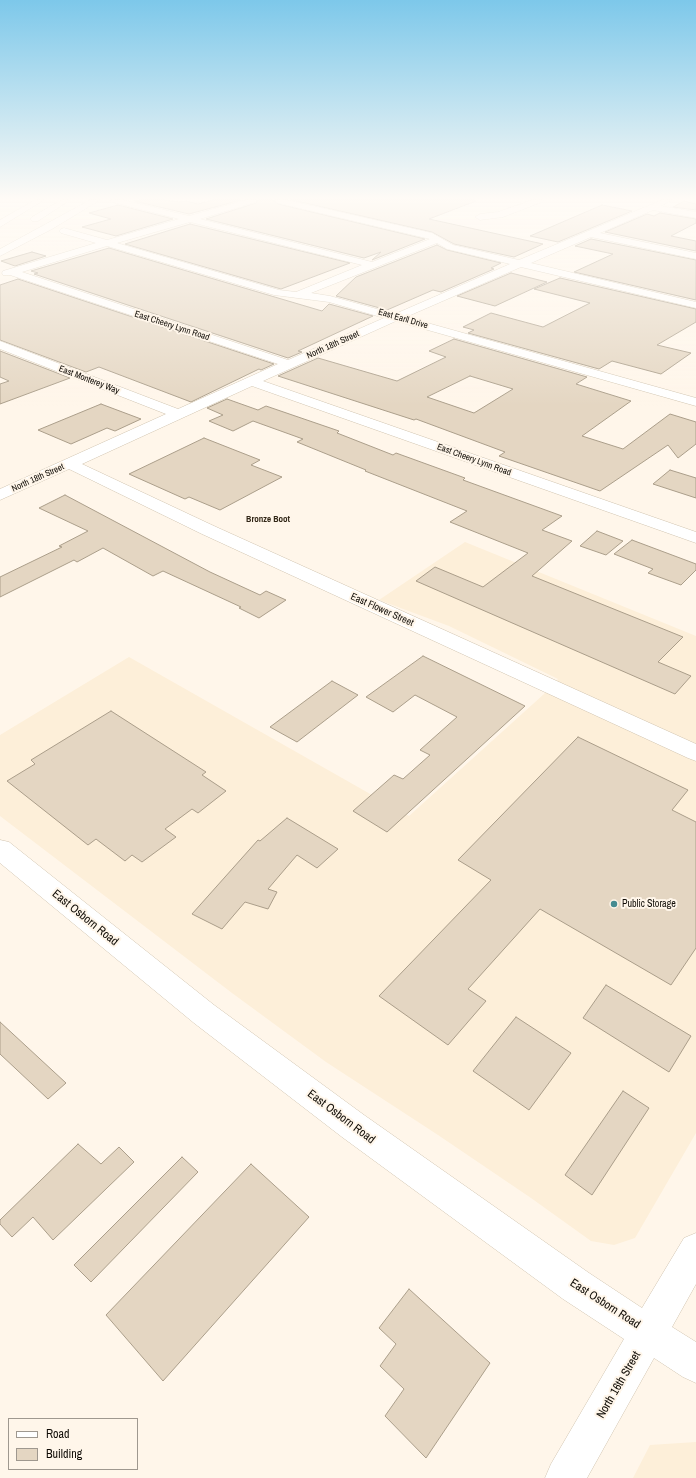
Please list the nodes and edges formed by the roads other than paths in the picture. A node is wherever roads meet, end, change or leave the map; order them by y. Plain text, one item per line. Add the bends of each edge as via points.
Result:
1 (19, 269) edge
2 (195, 269) edge
3 (363, 269) edge
4 (510, 269) edge
5 (543, 269) edge
6 (5, 273) edge
7 (295, 295) junction
8 (696, 305) edge
9 (396, 317) junction
10 (0, 345) edge
11 (289, 364) junction
12 (251, 381) junction
13 (696, 402) edge
14 (178, 414) junction
15 (70, 464) junction
16 (0, 495) edge
17 (696, 538) edge
18 (696, 753) edge
19 (0, 849) edge
20 (696, 1250) edge
21 (648, 1333) junction
22 (696, 1364) edge
23 (565, 1478) edge

1 - 6 main road
2 - 7 main road, East Earll Drive via 278,293
3 - 7 main road
4 - 9 main road, North 18th Street
5 - 8 main road
6 - 11 main road, East Cheery Lynn Road
7 - 9 main road, East Earll Drive via 330,299
9 - 11 main road, North 18th Street
9 - 13 main road, East Earll Drive
10 - 14 main road, East Monterey Way
11 - 12 main road, North 18th Street
12 - 14 main road, North 18th Street
12 - 17 main road, East Cheery Lynn Road
14 - 15 main road, North 18th Street
15 - 16 main road, North 18th Street
15 - 18 main road, East Flower Street
19 - 21 main road, East Osborn Road via 204,1014 353,1126 576,1286
20 - 21 main road, North 16th Street
21 - 22 main road, East Osborn Road
21 - 23 main road, North 16th Street

